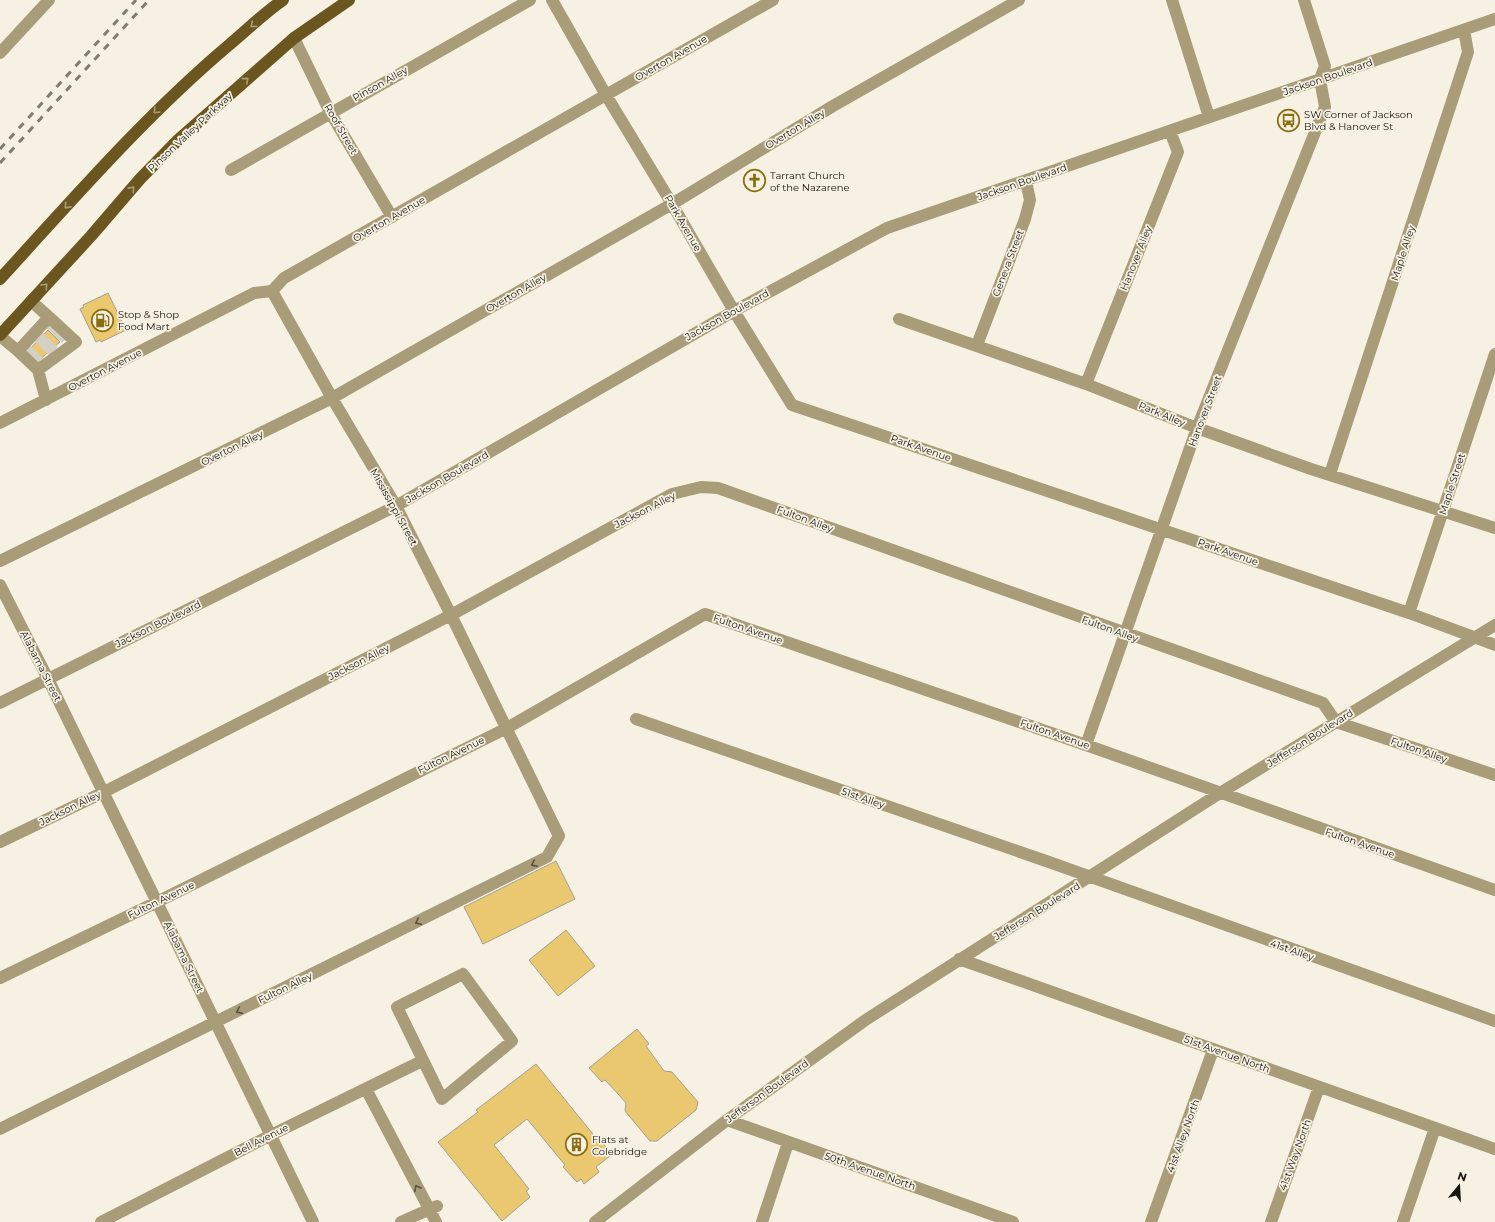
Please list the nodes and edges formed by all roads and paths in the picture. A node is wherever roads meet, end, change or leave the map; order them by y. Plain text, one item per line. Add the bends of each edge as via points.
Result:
1 (49, 0) edge
2 (283, 0) edge
3 (349, 0) edge
4 (530, 0) edge
5 (552, 0) edge
6 (773, 0) edge
7 (1019, 0) edge
8 (1172, 0) edge
9 (1304, 0) edge
10 (1495, 19) edge
11 (1464, 30) junction
12 (294, 38) junction
13 (0, 53) edge
14 (1320, 80) junction
15 (606, 95) junction
16 (330, 112) junction
17 (1209, 117) junction
18 (1170, 131) junction
19 (231, 170) dead end
20 (1026, 181) junction
21 (672, 204) junction
22 (392, 218) junction
23 (0, 279) edge
24 (272, 291) junction
25 (31, 301) junction
26 (734, 311) junction
27 (50, 318) junction
28 (898, 319) dead end
29 (0, 336) edge
30 (977, 345) junction
31 (18, 352) junction
32 (1495, 354) edge
33 (38, 370) junction
34 (1086, 384) junction
35 (332, 398) junction
36 (46, 400) junction
37 (0, 423) edge
38 (1197, 428) junction
39 (1330, 474) junction
40 (718, 488) joint
41 (396, 506) junction
42 (1443, 511) junction
43 (1495, 528) edge
44 (1161, 529) junction
45 (0, 562) edge
46 (0, 585) edge
47 (1409, 613) junction
48 (451, 615) junction
49 (1495, 625) edge
50 (1125, 634) junction
51 (1474, 638) junction
52 (1495, 645) edge
53 (48, 679) junction
54 (0, 703) edge
55 (636, 720) dead end
56 (1336, 722) junction
57 (507, 728) junction
58 (1086, 745) junction
59 (1495, 775) edge
60 (102, 793) junction
61 (1220, 793) junction
62 (559, 836) joint
63 (0, 842) edge
64 (1090, 878) junction
65 (1495, 890) edge
66 (157, 902) junction
67 (959, 959) junction
68 (0, 978) edge
69 (1495, 1021) edge
70 (215, 1022) junction
71 (1214, 1050) junction
72 (422, 1061) junction
73 (1319, 1087) junction
74 (366, 1089) junction
75 (727, 1120) junction
76 (1435, 1128) junction
77 (0, 1129) edge
78 (271, 1135) junction
79 (788, 1143) junction
80 (1495, 1149) edge
81 (433, 1208) junction
82 (101, 1222) edge
83 (313, 1222) edge
84 (401, 1222) edge
85 (436, 1222) edge
86 (595, 1222) edge
87 (762, 1222) edge
88 (1013, 1222) edge
89 (1151, 1222) edge
90 (1271, 1222) edge
91 (1403, 1222) edge

1 - 13 street
2 -> 23 main road via 212,59 160,107
3 - 12 main road, Pinson Valley Parkway
4 - 16 street, Pinson Alley
5 - 15 street, Park Avenue
6 - 15 street, Overton Avenue
7 - 21 street, Overton Alley via 833,106
8 - 17 street
9 - 14 street via 1325,66
10 - 11 street, Jackson Boulevard
11 - 14 street, Jackson Boulevard
11 - 39 street, Maple Alley via 1468,52
12 - 16 street, Roof Street
25 -> 12 main road, Pinson Valley Parkway via 178,140
14 - 17 street, Jackson Boulevard
14 - 38 street, Hanover Street via 1325,107
15 - 21 street, Park Avenue
15 - 22 street, Overton Avenue
16 - 19 street, Pinson Alley
16 - 22 street, Roof Street
17 - 18 street, Jackson Boulevard
18 - 20 street, Jackson Boulevard
18 - 34 street, Hanover Alley via 1178,152
20 - 26 street, Jackson Boulevard via 887,228
20 - 30 street, Geneva Street via 1030,200 1025,219
21 - 26 street, Park Avenue
21 - 35 street, Overton Alley
22 - 24 street, Overton Avenue via 284,278
24 - 35 street, Mississippi Street
24 - 36 street, Overton Avenue via 254,294
25 - 27 street
25 - 29 main road, Pinson Valley Parkway
26 - 41 street, Jackson Boulevard
26 - 44 street, Park Avenue via 792,405
27 - 31 street
27 - 33 street via 76,342
28 - 30 street, Park Alley
29 - 31 street
30 - 34 street, Park Alley
31 - 33 street
32 - 42 street, Maple Street
33 - 36 street
34 - 38 street, Park Alley
35 - 41 street, Mississippi Street
35 - 45 street, Overton Alley
36 - 37 street, Overton Avenue
38 - 39 street, Park Alley
38 - 44 street, Hanover Street
39 - 42 street, Park Alley
40 - 48 street, Jackson Alley via 701,487 672,494
40 - 50 street, Fulton Alley
41 - 48 street, Mississippi Street
41 - 53 street, Jackson Boulevard
42 - 43 street, Park Alley
42 - 47 street, Maple Street
44 - 47 street, Park Avenue
44 - 50 street, Hanover Street
46 - 53 street, Alabama Street
47 - 51 street, Park Avenue
48 - 57 street, Mississippi Street
48 - 60 street, Jackson Alley
49 - 51 street, Jefferson Boulevard
50 - 56 street, Fulton Alley via 1323,703
50 - 58 street, Hanover Street
51 - 52 street, Park Avenue
51 - 56 street, Jefferson Boulevard
53 - 54 street, Jackson Boulevard
53 - 60 street, Alabama Street
55 - 64 street, 51st Alley
56 - 59 street, Fulton Alley
56 - 61 street, Jefferson Boulevard
57 - 58 street, Fulton Avenue via 705,614
57 - 62 street, Mississippi Street
57 - 66 street, Fulton Avenue
58 - 61 street, Fulton Avenue
60 - 63 street, Jackson Alley
60 - 66 street, Alabama Street
61 - 64 street, Jefferson Boulevard
61 - 65 street, Fulton Avenue
62 -> 70 street, Fulton Alley via 547,857
64 - 67 street, Jefferson Boulevard
64 - 69 street, 41st Alley
66 - 68 street, Fulton Avenue
66 - 70 street, Alabama Street
67 - 71 street, 51st Avenue North
67 - 75 street, Jefferson Boulevard via 867,1019
70 - 77 street, Fulton Alley
70 - 78 street, Alabama Street
71 - 73 street, 51st Avenue North
71 - 89 street, 41st Alley North
72 - 72 street via 397,1007 463,974 512,1041 442,1099
72 - 74 street, Bell Avenue
73 - 76 street, 51st Avenue North
73 - 90 street, 41st Way North
74 - 78 street, Bell Avenue
81 -> 74 street
75 - 79 street, 50th Avenue North
75 - 86 street, Jefferson Boulevard
76 - 80 street, 51st Avenue North
76 - 91 street
78 - 82 street, Bell Avenue
78 - 83 street, Alabama Street
79 - 87 street
79 - 88 street, 50th Avenue North
81 - 84 street
81 - 85 street

